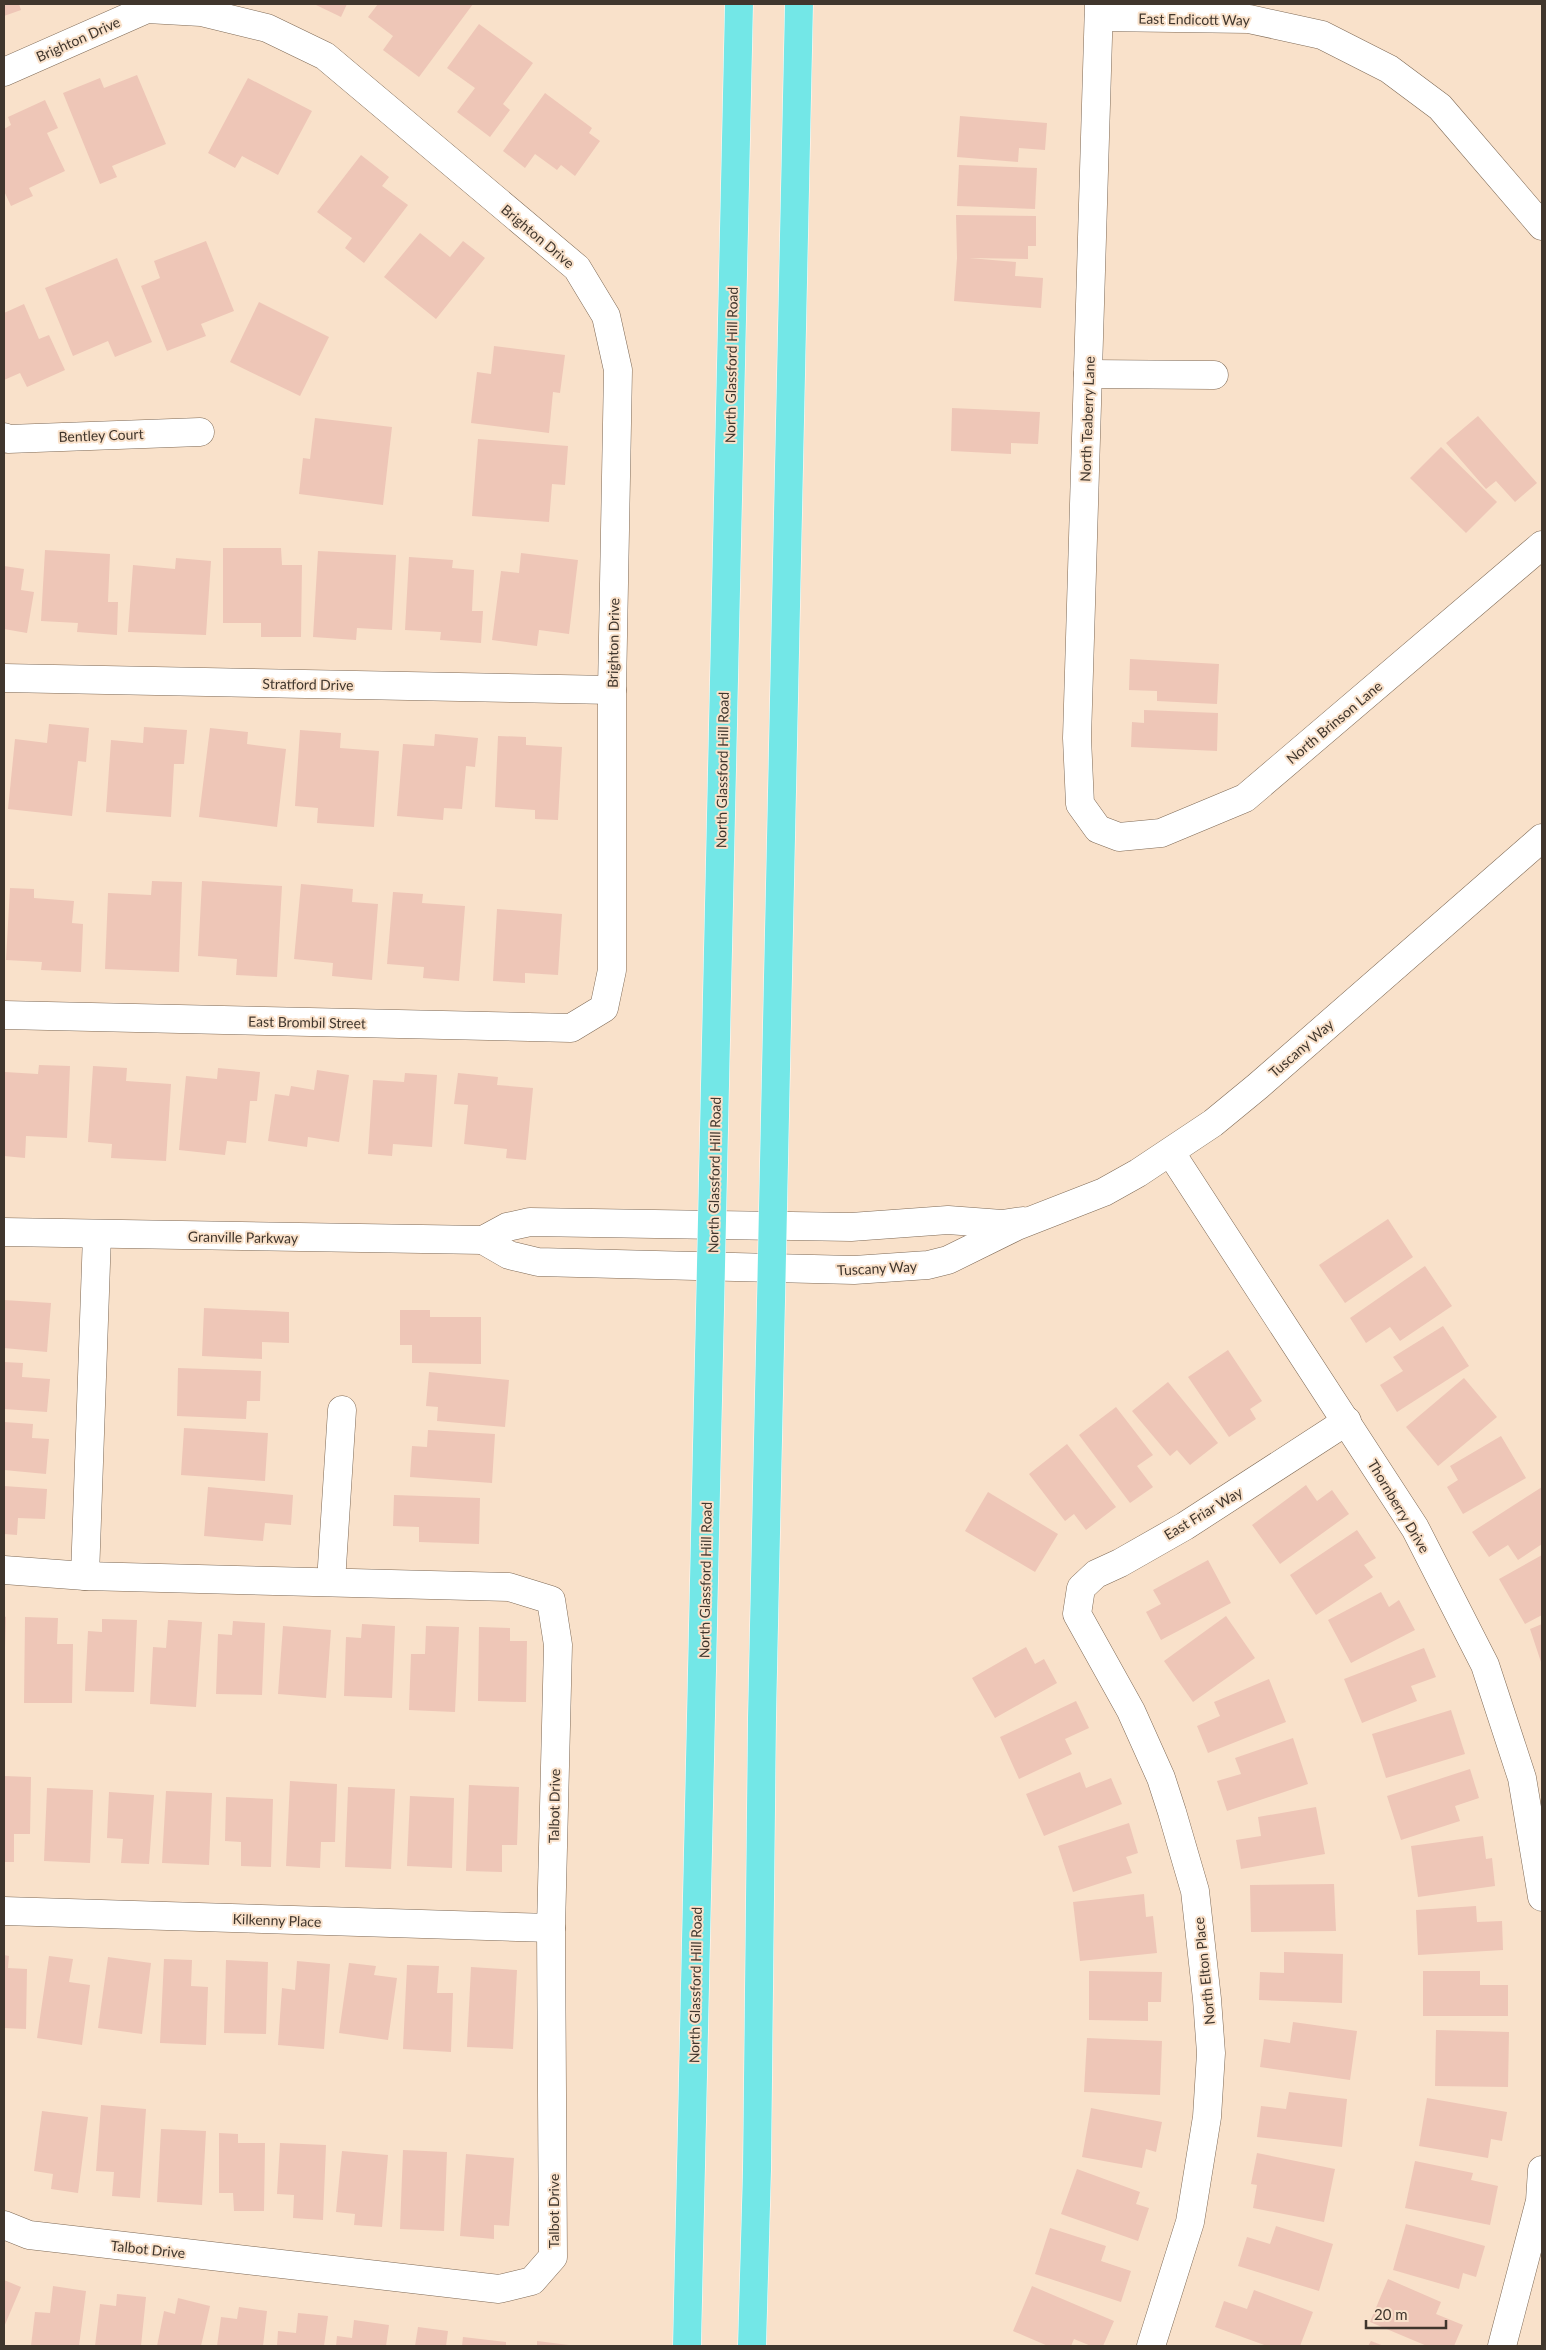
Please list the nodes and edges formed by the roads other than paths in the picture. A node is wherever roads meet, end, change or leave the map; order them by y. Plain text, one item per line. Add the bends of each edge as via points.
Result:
1 (739, 4) edge
2 (799, 4) edge
3 (147, 6) edge
4 (1099, 11) edge
5 (4, 72) edge
6 (1542, 226) edge
7 (1088, 374) junction
8 (1214, 375) dead end
9 (200, 432) dead end
10 (4, 437) edge
11 (1541, 550) edge
12 (4, 678) edge
13 (612, 690) junction
14 (1098, 829) joint
15 (1542, 838) edge
16 (604, 1008) joint
17 (4, 1015) edge
18 (1171, 1153) junction
19 (1033, 1219) junction
20 (712, 1226) junction
21 (773, 1227) junction
22 (4, 1232) edge
23 (97, 1235) junction
24 (483, 1240) junction
25 (711, 1268) junction
26 (772, 1269) junction
27 (342, 1410) dead end
28 (1347, 1421) junction
29 (4, 1570) edge
30 (86, 1576) junction
31 (331, 1582) junction
32 (1077, 1614) joint
33 (1542, 1898) edge
34 (4, 1911) edge
35 (551, 1928) junction
36 (1542, 2170) edge
37 (4, 2225) edge
38 (687, 2346) edge
39 (752, 2346) edge
40 (1151, 2346) edge
41 (1502, 2346) edge

1 - 20 main road, North Glassford Hill Road
2 - 21 main road
3 - 5 street, Brighton Drive
3 - 13 street, Brighton Drive via 201,12 267,28 325,56 577,268 606,316 618,370
4 - 6 street, East Endicott Way via 1249,20 1322,35 1389,69 1440,107
4 - 7 street, North Teaberry Lane
7 - 8 street
7 - 14 street, North Teaberry Lane via 1077,738 1080,804
9 - 10 street, Bentley Court
11 - 14 street, North Brinson Lane via 1245,798 1161,833 1120,837
12 - 13 street, Stratford Drive
13 - 16 street, Brighton Drive via 612,970
15 - 18 street, Tuscany Way via 1258,1086
16 - 17 street, East Brombil Street via 571,1028
18 - 19 street, Tuscany Way via 1104,1192
18 - 28 street, Thornberry Drive
19 - 21 street, Tuscany Way via 1002,1224 948,1220 880,1227
19 - 26 street, Tuscany Way via 968,1253 928,1265 854,1270
20 - 21 street, Tuscany Way
20 - 24 street, Granville Parkway via 530,1222 507,1227
20 - 25 main road, North Glassford Hill Road
21 - 26 main road
22 - 23 street, Granville Parkway
23 - 24 street, Granville Parkway
23 - 30 street
24 - 25 street, Granville Parkway via 509,1255 538,1262
25 - 26 street, Tuscany Way
25 - 38 main road, North Glassford Hill Road
26 - 39 main road
27 - 31 street
28 - 32 street, East Friar Way via 1185,1526 1096,1574 1081,1588
28 - 33 street, Thornberry Drive via 1415,1528 1485,1665 1522,1778
29 - 30 street
30 - 31 street
31 - 35 street, Talbot Drive via 509,1587 551,1600 558,1644
32 - 40 street, North Elton Place via 1130,1711 1161,1778 1195,1891 1204,1964 1211,2053 1207,2117 1190,2222
34 - 35 street, Kilkenny Place
35 - 37 street, Talbot Drive via 553,2256 532,2281 499,2289 29,2235
36 - 41 street via 1540,2202

